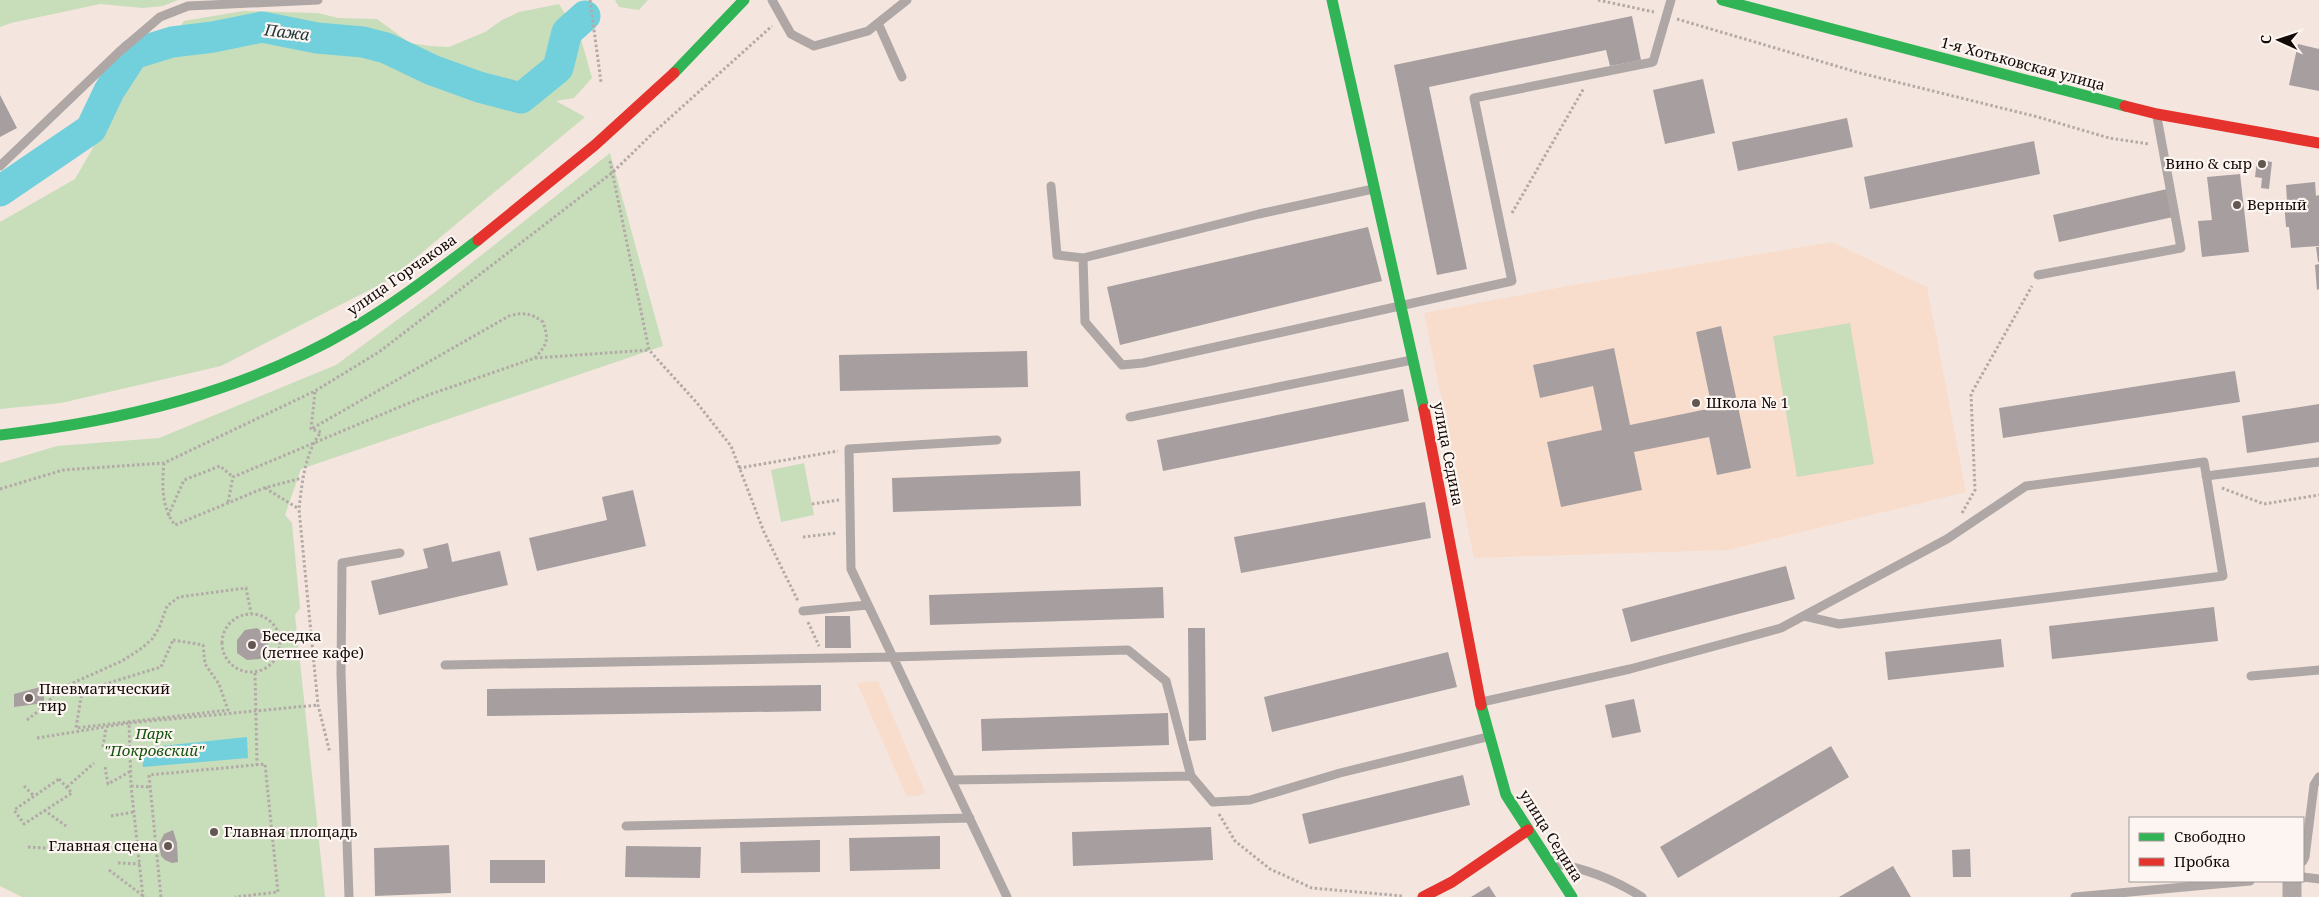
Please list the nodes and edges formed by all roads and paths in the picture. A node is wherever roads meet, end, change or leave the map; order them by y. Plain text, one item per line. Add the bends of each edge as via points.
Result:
1 (318, 0) edge
2 (590, 0) edge
3 (744, 0) edge
4 (772, 0) edge
5 (907, 0) edge
6 (1332, 0) edge
7 (1598, 0) edge
8 (1670, 0) edge
9 (1722, 0) edge
10 (1666, 16) junction
11 (782, 18) junction
12 (878, 23) junction
13 (1592, 74) junction
14 (902, 77) dead end
15 (601, 82) dead end
16 (2157, 114) junction
17 (2319, 143) edge
18 (2162, 146) junction
19 (610, 161) dead end
20 (0, 166) edge
21 (612, 172) junction
22 (1051, 186) dead end
23 (1376, 189) junction
24 (1501, 230) junction
25 (1083, 258) junction
26 (2038, 275) joint
27 (1402, 305) junction
28 (649, 350) junction
29 (535, 358) junction
30 (1414, 360) junction
31 (315, 391) junction
32 (1130, 417) dead end
33 (311, 429) junction
34 (0, 435) edge
35 (997, 440) dead end
36 (313, 442) junction
37 (849, 449) junction
38 (2319, 462) edge
39 (164, 463) junction
40 (739, 468) junction
41 (2206, 476) junction
42 (233, 477) junction
43 (302, 478) junction
44 (264, 488) junction
45 (0, 489) edge
46 (2319, 495) edge
47 (850, 498) junction
48 (228, 502) junction
49 (812, 504) dead end
50 (299, 509) junction
51 (1961, 515) dead end
52 (168, 516) junction
53 (851, 531) junction
54 (803, 537) dead end
55 (400, 553) dead end
56 (868, 605) junction
57 (803, 611) junction
58 (251, 613) junction
59 (1804, 616) junction
60 (893, 657) junction
61 (824, 658) junction
62 (445, 665) dead end
63 (2319, 670) edge
64 (255, 673) junction
65 (2251, 676) dead end
66 (82, 690) joint
67 (1480, 702) junction
68 (318, 705) junction
69 (256, 712) junction
70 (27, 720) dead end
71 (130, 723) junction
72 (106, 728) junction
73 (1490, 737) junction
74 (37, 738) dead end
75 (103, 747) dead end
76 (130, 752) junction
77 (114, 756) dead end
78 (332, 762) dead end
79 (94, 763) dead end
80 (257, 765) dead end
81 (105, 767) dead end
82 (131, 770) junction
83 (1191, 776) junction
84 (2319, 777) edge
85 (952, 780) junction
86 (24, 786) dead end
87 (131, 786) junction
88 (67, 787) dead end
89 (151, 787) dead end
90 (34, 796) dead end
91 (1213, 802) junction
92 (14, 810) joint
93 (44, 810) dead end
94 (134, 812) junction
95 (112, 816) dead end
96 (970, 818) junction
97 (66, 826) dead end
98 (626, 826) dead end
99 (1528, 830) junction
100 (28, 847) dead end
101 (62, 849) dead end
102 (2304, 860) edge
103 (118, 863) dead end
104 (1550, 863) junction
105 (140, 864) junction
106 (109, 870) dead end
107 (2304, 878) edge
108 (2319, 879) edge
109 (2239, 882) edge
110 (2292, 882) edge
111 (1440, 893) edge
112 (143, 896) edge
113 (162, 897) edge
114 (235, 897) edge
115 (348, 897) edge
116 (1007, 897) edge
117 (1412, 897) edge
118 (1423, 897) edge
119 (1572, 897) edge
120 (1642, 897) edge
121 (2075, 897) edge
122 (2292, 897) edge

1 - 20 lane via 188,6 160,17
2 - 15 path
3 - 34 main road, улица Горчакова via 642,103 538,192 442,267 338,336 218,389 160,407 94,422
4 - 11 lane
5 - 12 lane
6 - 23 main road, улица Седина
7 - 10 path
8 - 10 lane
9 - 16 main road, 1-я Хотьковская улица
10 - 13 lane via 1653,62
10 - 18 path via 1860,73 2109,138
11 - 12 lane via 792,34 814,46 868,32
11 - 21 path
12 - 14 lane
13 - 24 path
13 - 24 lane via 1474,98
16 - 17 main road, 1-я Хотьковская улица
16 - 18 lane
18 - 26 lane via 2180,248
19 - 21 path
21 - 28 path
21 - 31 path via 379,352
22 - 25 lane via 1058,255
23 - 25 lane
23 - 27 main road, улица Седина
24 - 27 lane via 1512,281
25 - 27 lane via 1085,322 1122,365
26 - 51 path via 1970,394 1974,490
27 - 30 main road, улица Седина
28 - 29 path
28 - 40 path via 731,446
29 - 33 path via 546,345 543,322 532,314 509,316
29 - 36 path via 428,394
30 - 32 lane
30 - 67 main road, улица Седина
31 - 33 path
31 - 39 path
33 - 36 path via 321,432
35 - 37 lane
36 - 42 path
36 - 43 path
37 - 40 path
37 - 47 lane
38 - 41 lane
39 - 45 path via 63,470
39 - 52 path via 161,486
40 - 57 path via 764,532
41 - 46 path via 2216,486 2264,504
41 - 59 lane via 2204,462 2026,486 1947,539
41 - 59 lane via 2222,576 1839,624
42 - 48 path
42 - 52 path via 220,466 184,480
43 - 44 path
43 - 50 path
44 - 48 path
44 - 50 path
47 - 49 path
47 - 53 lane
48 - 52 path via 175,525
50 - 68 path
53 - 54 path
53 - 56 lane via 851,569
55 - 115 lane via 342,563 341,674
56 - 57 lane
56 - 60 lane
57 - 61 path
58 - 64 path via 266,617 278,630 281,642 278,656 270,667
58 - 64 path via 232,620 223,630 220,644 223,655 235,668
58 - 70 path via 246,588 179,597 167,606 156,633 142,648 122,661 57,690 46,706
59 - 67 lane via 1781,628 1630,669
60 - 61 lane
60 - 83 lane via 1128,650 1166,682
60 - 85 lane
61 - 62 lane
63 - 65 lane
64 - 69 path
66 - 66 path via 76,728 228,710 219,684 205,664 203,645 174,640 161,667
67 - 73 main road, улица Седина
68 - 69 path
68 - 78 path
69 - 71 path
69 - 80 path
71 - 72 path
71 - 76 path
72 - 74 path
72 - 75 path
73 - 91 lane via 1340,773 1250,800
73 - 99 main road, улица Седина via 1506,795
76 - 77 path
76 - 82 path
79 - 88 path
81 - 82 path via 108,784
82 - 87 path
83 - 85 lane
83 - 91 lane
84 - 102 lane via 2314,785
85 - 96 lane
86 - 90 path
87 - 89 path
87 - 94 path
91 - 117 path via 1235,841 1270,869 1312,888
92 - 92 path via 59,779 72,793 24,824
93 - 97 path
94 - 95 path
94 - 105 path
96 - 98 lane
96 - 116 lane
99 - 104 main road, улица Седина
99 - 111 main road
100 - 101 path
103 - 105 path
104 - 119 main road, улица Седина
104 - 120 lane via 1582,867 1626,886
105 - 112 path
106 - 112 path
107 - 108 lane
109 - 121 lane
110 - 122 street
111 - 118 main road
113 - 114 path via 149,775 265,764 278,892

